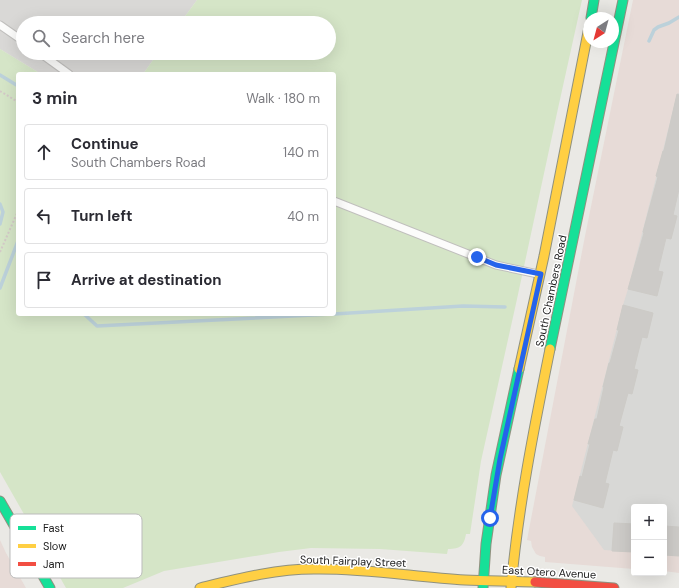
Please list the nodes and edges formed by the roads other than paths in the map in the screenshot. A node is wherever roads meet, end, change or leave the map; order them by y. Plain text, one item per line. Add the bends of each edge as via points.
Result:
1 (594, 0) edge
2 (623, 0) edge
3 (612, 9) dead end
4 (592, 12) edge
5 (612, 12) edge
6 (619, 20) edge
7 (0, 25) edge
8 (16, 36) edge
9 (585, 48) edge
10 (613, 48) edge
11 (50, 60) edge
12 (66, 72) edge
13 (336, 202) edge
14 (541, 274) junction
15 (0, 501) edge
16 (10, 518) edge
17 (44, 578) edge
18 (483, 584) edge
19 (511, 585) edge
20 (50, 588) edge
21 (200, 588) edge
22 (614, 588) edge

1 - 4 main road
2 - 6 main road, South Chambers Road
3 - 5 main road
7 - 8 lane
9 - 14 main road, South Chambers Road
10 - 19 main road, South Chambers Road via 524,486
11 - 12 lane
13 - 14 lane via 496,265
14 - 18 main road, South Chambers Road via 498,470 486,544
15 - 16 main road
17 - 20 main road
18 - 19 main road, East Otero Avenue
18 - 21 main road, South Fairplay Street via 312,569 247,577
19 - 22 main road, East Otero Avenue

